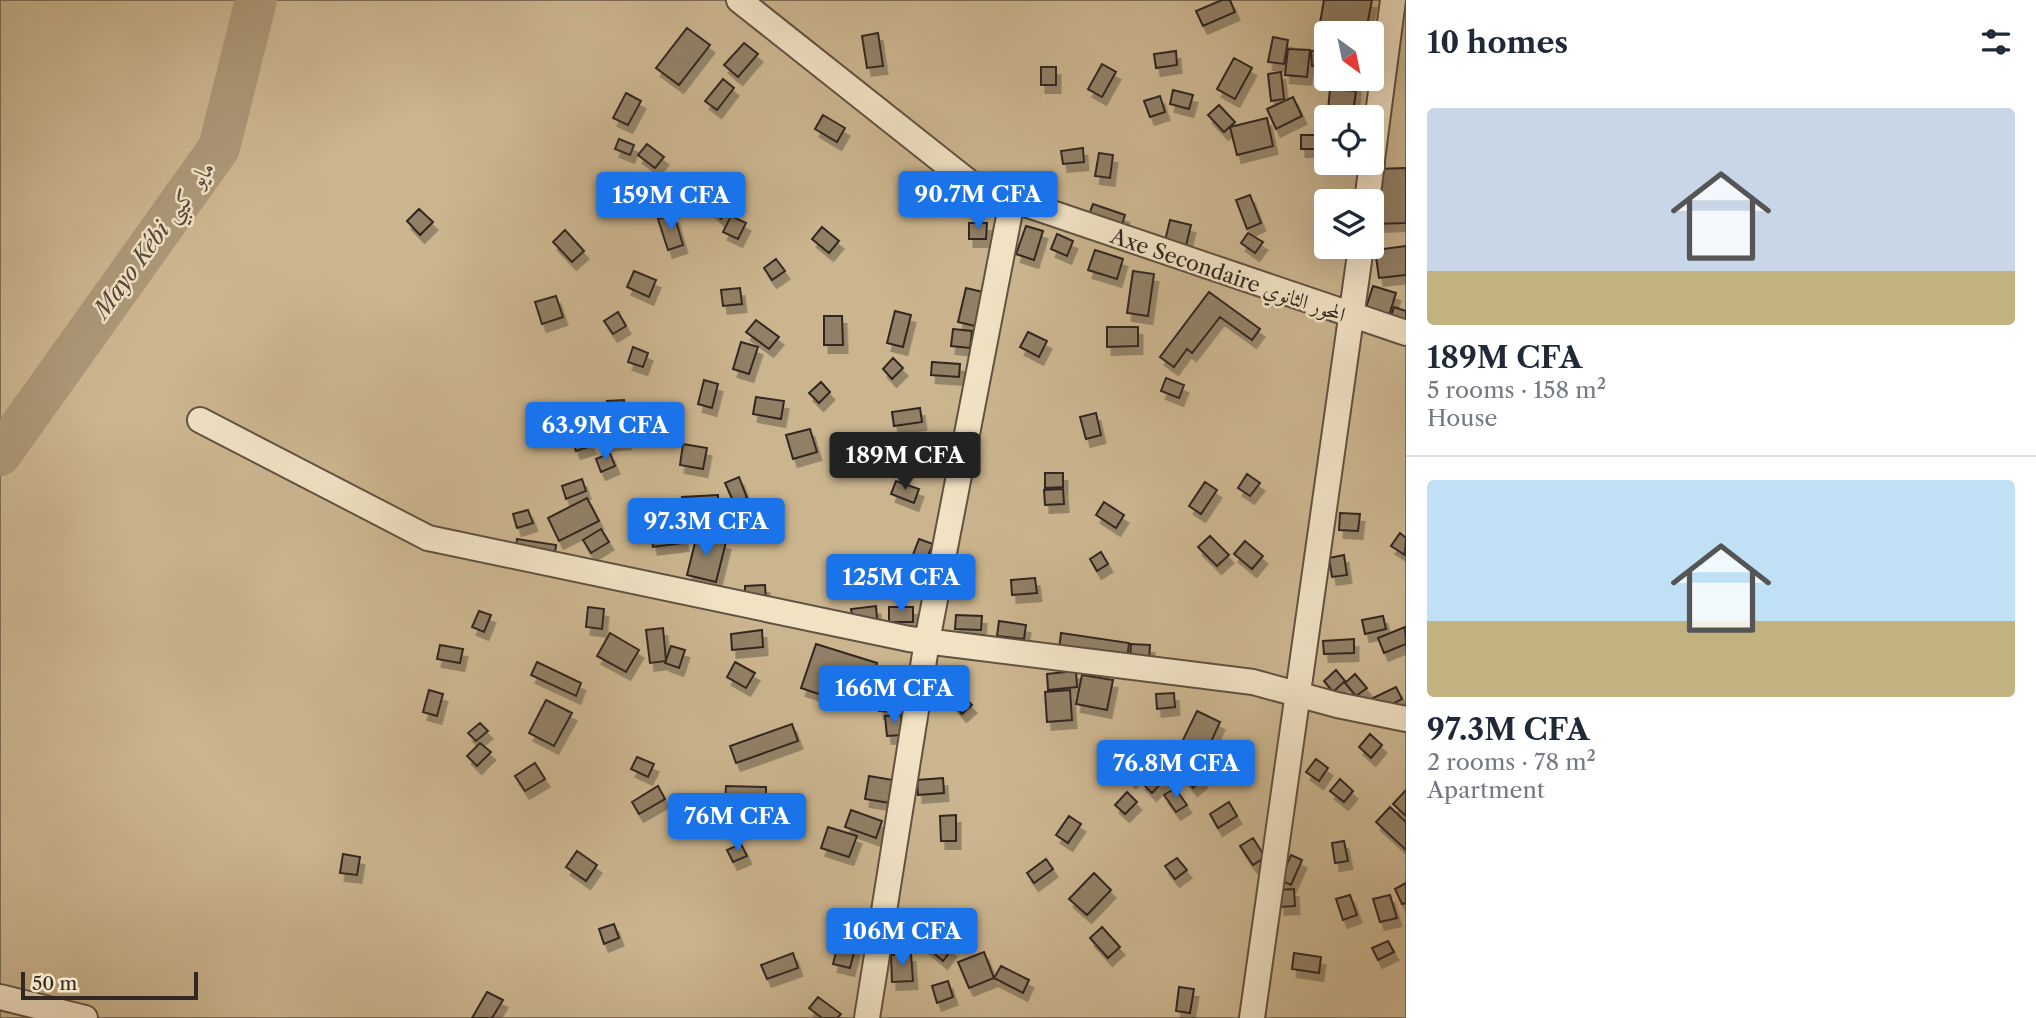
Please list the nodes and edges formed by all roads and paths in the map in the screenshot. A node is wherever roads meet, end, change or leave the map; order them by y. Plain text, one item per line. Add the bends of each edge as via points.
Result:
1 (739, 0) edge
2 (1393, 0) edge
3 (1379, 105) edge
4 (1012, 201) junction
5 (1358, 259) edge
6 (1351, 317) junction
7 (1406, 333) edge
8 (200, 420) dead end
9 (927, 641) junction
10 (1298, 694) junction
11 (1406, 719) edge
12 (0, 997) edge
13 (85, 1018) edge
14 (867, 1018) edge
15 (1252, 1018) edge

1 - 4 street, Axe Secondaire المحور الثانوي via 975,187
2 - 3 street
4 - 6 street, Axe Secondaire المحور الثانوي
4 - 9 street
5 - 6 street
6 - 7 street, Axe Secondaire المحور الثانوي
6 - 10 street
8 - 9 street via 428,538
9 - 10 street via 1253,682
9 - 14 street
10 - 11 street
10 - 15 street
12 - 13 street

